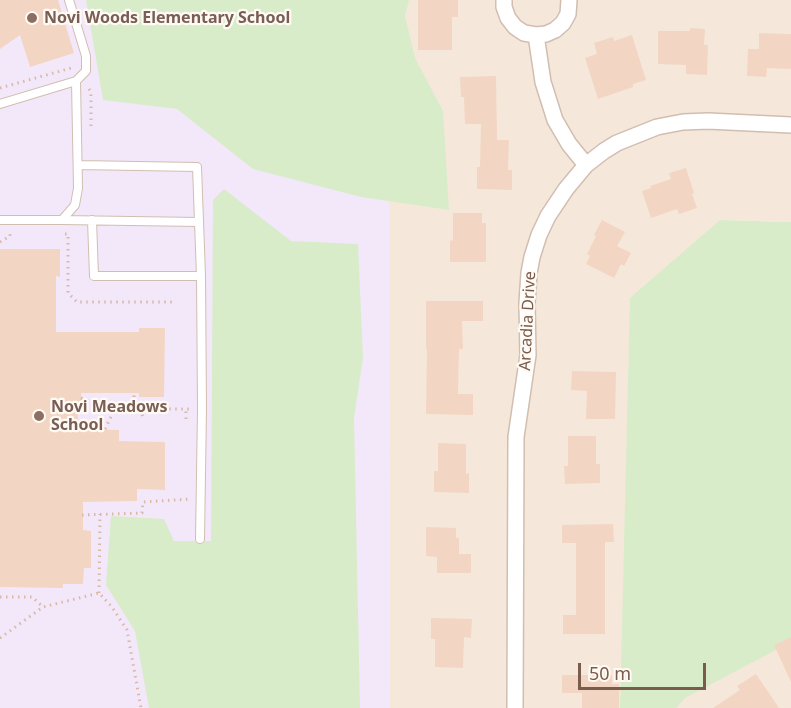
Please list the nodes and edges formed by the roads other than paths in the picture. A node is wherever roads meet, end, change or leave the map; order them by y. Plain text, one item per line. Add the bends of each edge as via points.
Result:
1 (69, 0) edge
2 (504, 0) edge
3 (569, 0) edge
4 (536, 35) junction
5 (76, 81) junction
6 (0, 104) edge
7 (791, 124) edge
8 (78, 165) junction
9 (586, 165) junction
10 (0, 220) edge
11 (62, 220) junction
12 (92, 220) junction
13 (199, 222) junction
14 (201, 276) junction
15 (200, 538) dead end
16 (515, 708) edge

1 - 5 lane via 86,56 86,70
2 - 4 street via 508,18 515,27
3 - 4 street via 563,23 546,34
4 - 9 street via 543,82 555,120
5 - 6 lane
5 - 8 lane
7 - 9 street, Arcadia Drive via 669,124 617,143
8 - 11 lane via 75,205
8 - 13 lane via 197,167
9 - 16 street, Arcadia Drive via 548,216 529,273 528,355 516,437
10 - 11 lane
11 - 12 lane
12 - 13 lane
12 - 14 lane via 94,276
13 - 14 lane
14 - 15 lane

